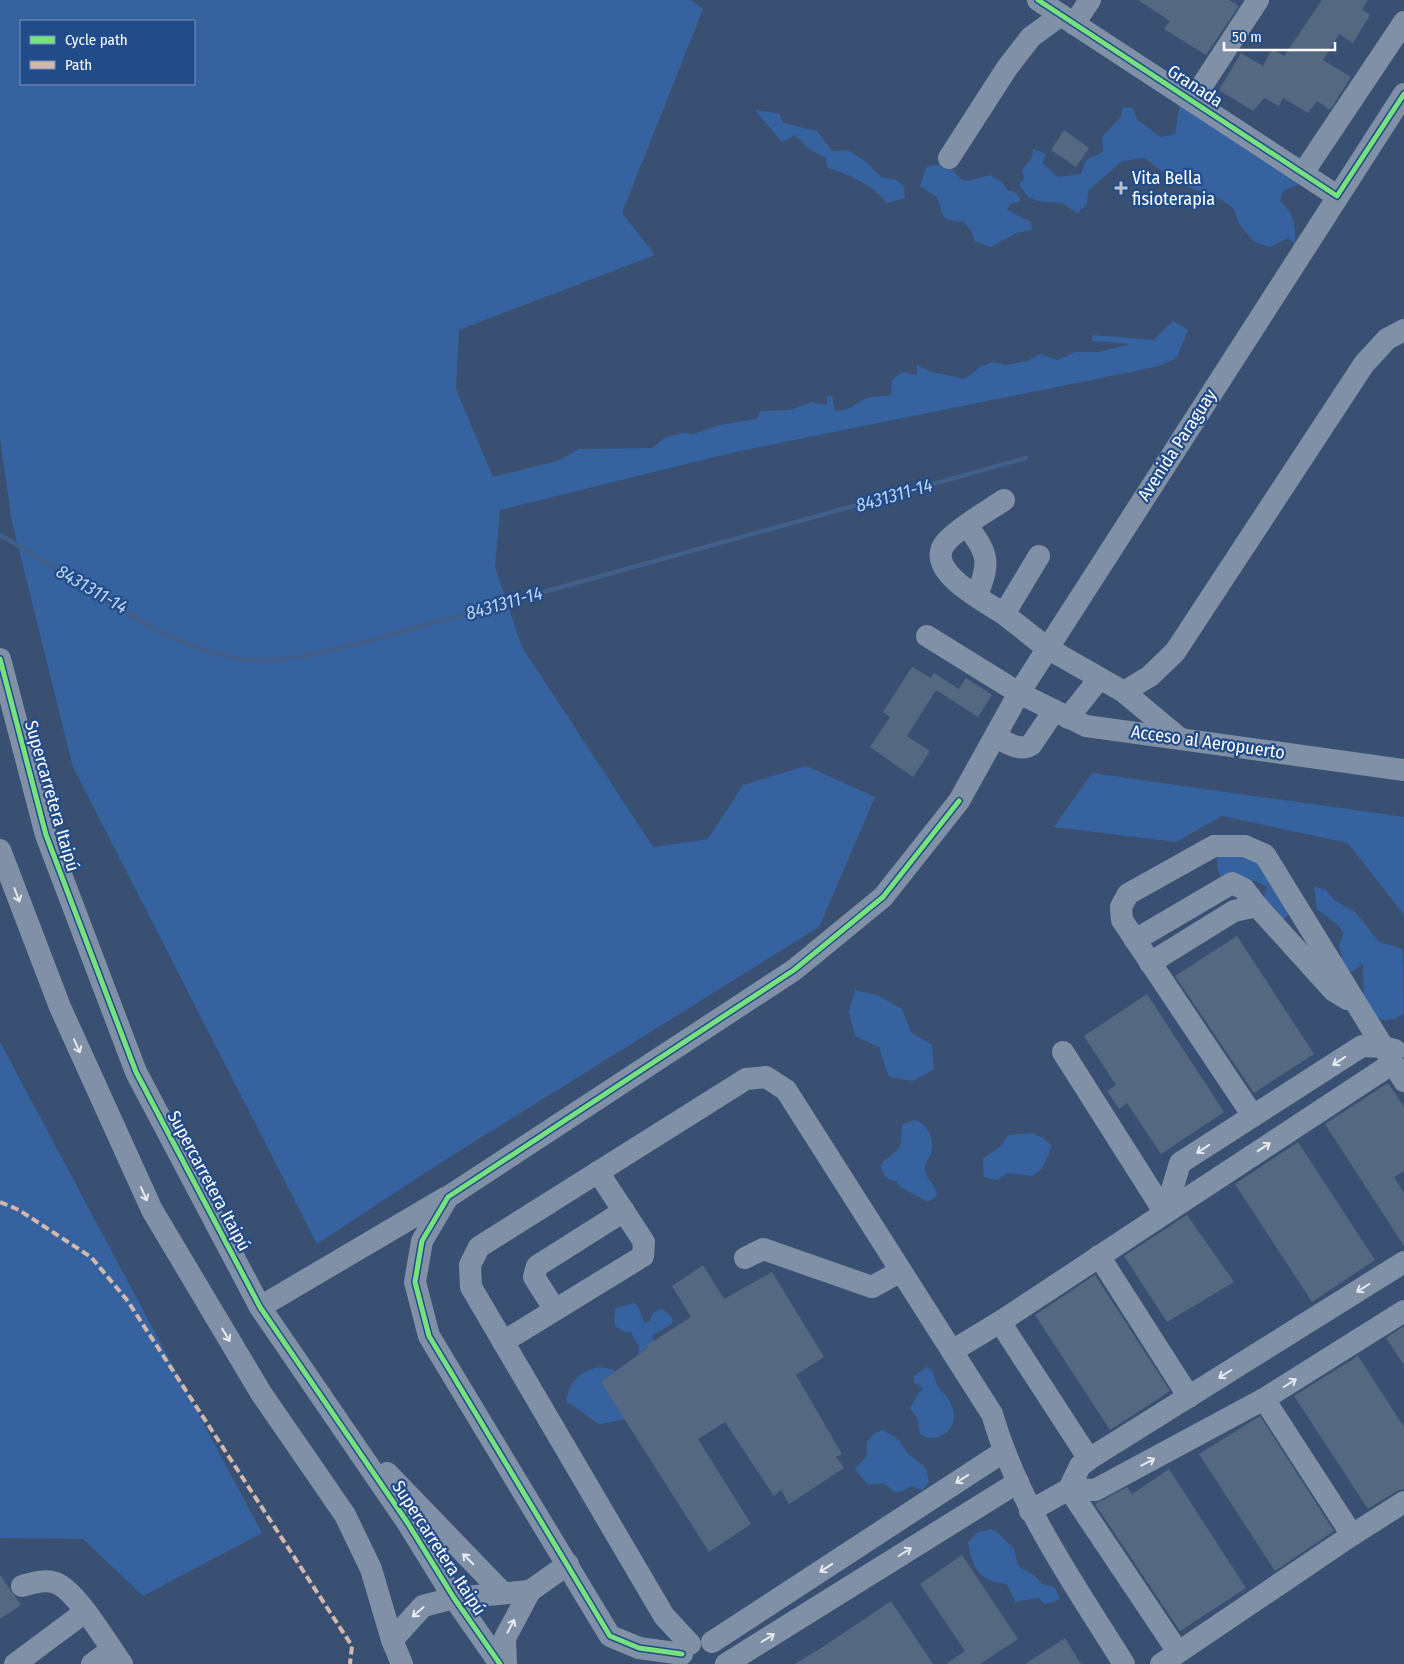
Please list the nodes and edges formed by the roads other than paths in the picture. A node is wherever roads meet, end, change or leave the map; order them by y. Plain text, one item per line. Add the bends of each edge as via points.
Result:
1 (1038, 0) edge
2 (1090, 0) edge
3 (1258, 0) edge
4 (1068, 19) junction
5 (1404, 22) edge
6 (1404, 94) edge
7 (1192, 101) junction
8 (949, 158) dead end
9 (1303, 173) junction
10 (1337, 196) junction
11 (1404, 330) edge
12 (1004, 500) dead end
13 (967, 526) junction
14 (1039, 556) dead end
15 (977, 595) junction
16 (1004, 614) junction
17 (927, 636) dead end
18 (1048, 648) junction
19 (0, 659) edge
20 (1099, 678) junction
21 (1124, 692) junction
22 (1019, 693) junction
23 (1061, 714) junction
24 (994, 737) junction
25 (1178, 738) junction
26 (1404, 770) edge
27 (0, 850) edge
28 (1257, 906) junction
29 (1302, 912) junction
30 (1274, 926) junction
31 (1135, 940) junction
32 (1150, 963) junction
33 (1357, 1005) junction
34 (1063, 1052) dead end
35 (1396, 1061) edge
36 (1253, 1116) junction
37 (598, 1172) junction
38 (448, 1197) junction
39 (624, 1211) junction
40 (1165, 1213) junction
41 (1099, 1256) junction
42 (745, 1258) dead end
43 (1404, 1262) edge
44 (901, 1271) junction
45 (260, 1307) junction
46 (555, 1310) junction
47 (1404, 1311) edge
48 (1000, 1322) junction
49 (503, 1342) junction
50 (952, 1351) junction
51 (316, 1390) junction
52 (1189, 1397) junction
53 (1264, 1399) junction
54 (1003, 1452) junction
55 (1089, 1460) junction
56 (1018, 1482) junction
57 (1069, 1489) junction
58 (1404, 1502) edge
59 (1030, 1511) junction
60 (1352, 1535) junction
61 (568, 1564) junction
62 (22, 1586) dead end
63 (530, 1591) junction
64 (502, 1593) junction
65 (454, 1598) junction
66 (85, 1612) junction
67 (392, 1640) junction
68 (691, 1651) edge
69 (117, 1657) edge
70 (1170, 1658) edge
71 (15, 1664) edge
72 (92, 1664) edge
73 (402, 1664) edge
74 (500, 1664) edge
75 (506, 1664) edge
76 (726, 1664) edge
77 (1124, 1664) edge

1 - 4 street, Granada
2 - 4 street
3 - 7 street
4 - 7 street, Granada
4 - 8 street via 1031,37
5 - 9 street
6 - 10 street, Avenida Paraguay
7 - 9 street, Granada
9 - 10 street, Granada
10 - 18 street, Avenida Paraguay
11 - 21 street via 1388,338 1364,364 1175,652 1150,676
12 - 13 street
13 - 15 street via 980,544 987,564
13 - 15 street via 945,542 941,556 945,570 953,580
14 - 16 street
15 - 16 street
16 - 18 street
17 - 22 street, Acceso al Aeropuerto
18 - 20 street
18 - 22 street, Avenida Paraguay
19 - 45 street, Supercarretera Itaipú via 46,835 136,1072
20 - 21 street
20 - 23 street
21 - 25 street
22 - 23 street, Acceso al Aeropuerto
22 - 24 street, Avenida Paraguay
23 - 24 street via 1026,748 1018,748
23 - 25 street, Acceso al Aeropuerto via 1086,726
24 - 38 street, Avenida Paraguay via 959,801 883,896 794,970
25 - 26 street, Acceso al Aeropuerto
27 -> 67 street via 60,1007 152,1210 261,1393 345,1515 371,1569
28 - 30 street
28 - 31 street via 1244,889 1232,884
28 - 32 street via 1234,911
29 - 30 street
29 - 31 street via 1264,855 1245,846 1214,846 1128,894 1121,907 1122,920
29 - 33 street
30 - 33 street via 1334,991
31 - 32 street
32 - 36 street
33 - 35 street
34 - 40 street
35 -> 36 street via 1362,1046
40 -> 35 street
36 -> 40 street via 1180,1163
37 - 39 street
37 - 44 street via 746,1079 766,1077 786,1090
37 - 49 street via 478,1247 470,1265 471,1287
38 - 45 street, Avenida Paraguay
38 - 61 street via 422,1241 415,1282 429,1336
39 - 46 street via 537,1266 534,1277
39 - 46 street via 644,1242 643,1256
40 - 41 street
41 - 48 street
41 - 52 street
42 - 44 street via 763,1249 872,1287
43 -> 52 street
44 - 50 street
45 - 51 street, Supercarretera Itaipú
46 - 49 street
53 -> 47 street
48 - 50 street
48 - 55 street
49 - 68 street via 664,1616
50 - 54 street via 992,1414
64 -> 51 street via 378,1464
51 - 65 street, Supercarretera Itaipú via 407,1522
52 - 55 street
57 -> 53 street via 1095,1490
53 - 60 street
54 - 56 street
54 -> 68 street
55 - 57 street via 1080,1466
56 - 59 street
76 -> 56 street
57 - 59 street
57 - 70 street
58 - 60 street
59 - 77 street
60 - 70 street
61 - 63 street
61 - 68 street via 610,1636 639,1648
62 - 66 street via 40,1581 57,1583 74,1597
63 - 64 street
75 -> 63 street via 505,1638
64 - 65 street
65 -> 67 street via 423,1606
65 - 74 street, Supercarretera Itaipú
66 - 69 street
66 - 71 street
67 - 73 street
68 - 76 street via 723,1653
69 - 72 street

